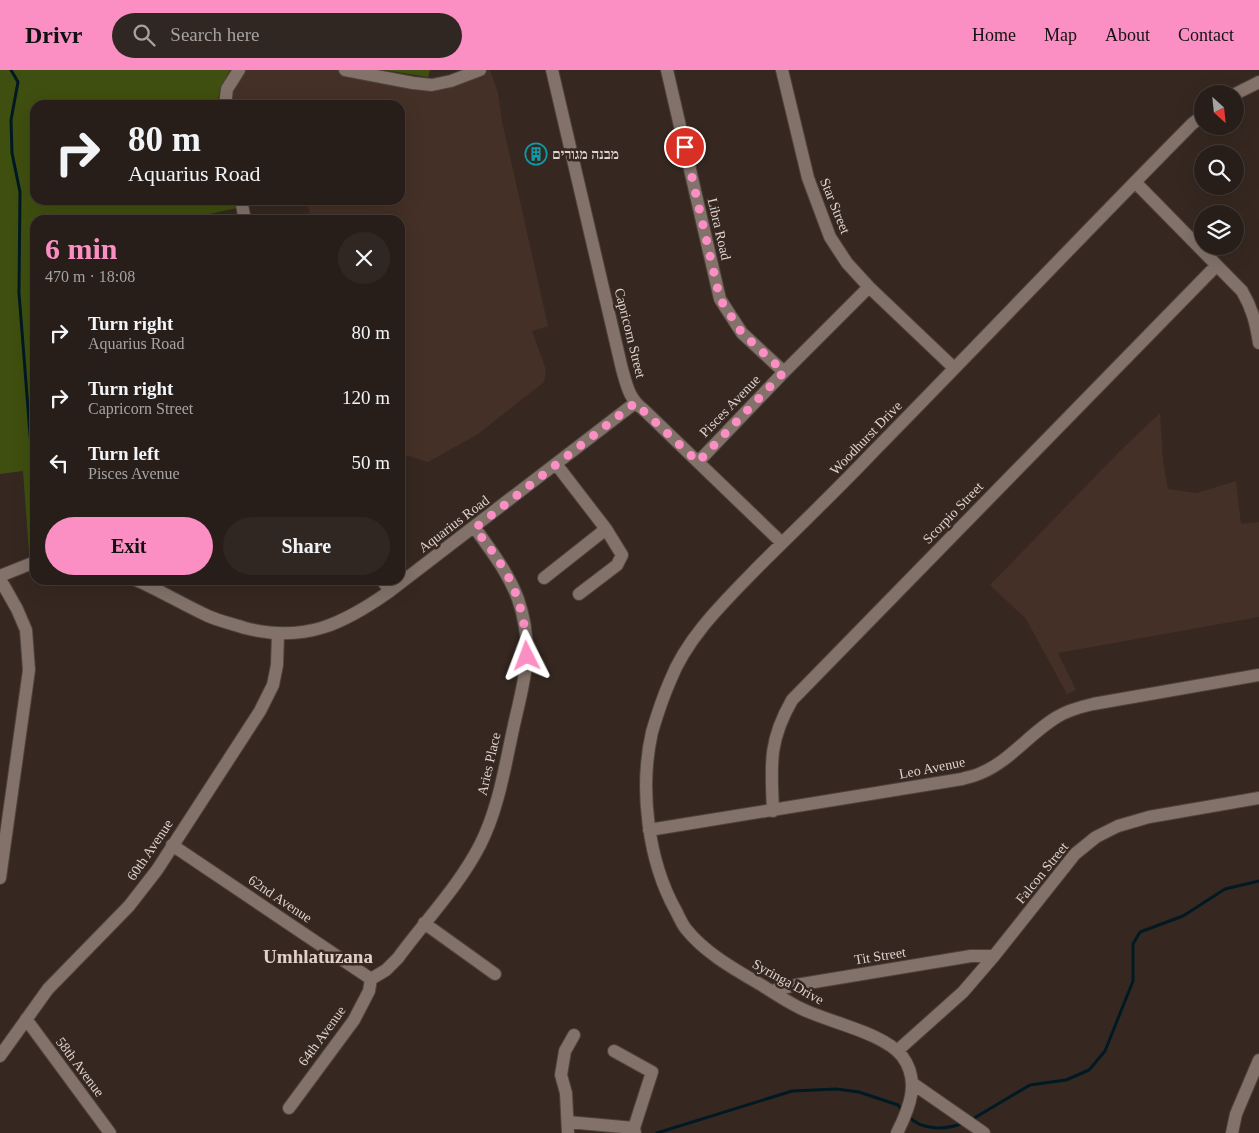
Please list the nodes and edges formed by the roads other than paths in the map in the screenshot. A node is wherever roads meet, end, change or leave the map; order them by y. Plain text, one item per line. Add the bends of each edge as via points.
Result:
1 (240, 70) edge
2 (345, 70) edge
3 (480, 70) edge
4 (552, 70) edge
5 (667, 70) edge
6 (782, 70) edge
7 (1259, 82) edge
8 (1244, 90) edge
9 (225, 100) edge
10 (1194, 122) edge
11 (1135, 182) junction
12 (1216, 266) junction
13 (869, 287) junction
14 (1259, 343) edge
15 (954, 368) junction
16 (784, 372) junction
17 (635, 403) junction
18 (698, 462) junction
19 (556, 464) junction
20 (475, 528) junction
21 (606, 530) junction
22 (782, 543) junction
23 (30, 564) edge
24 (0, 578) edge
25 (544, 578) dead end
26 (405, 581) edge
27 (146, 585) edge
28 (385, 585) edge
29 (399, 585) edge
30 (390, 592) junction
31 (579, 594) dead end
32 (278, 634) junction
33 (1259, 675) edge
34 (1259, 798) edge
35 (773, 811) junction
36 (649, 830) junction
37 (172, 845) junction
38 (0, 878) edge
39 (424, 923) junction
40 (994, 956) junction
41 (496, 974) dead end
42 (371, 979) junction
43 (770, 991) junction
44 (26, 1019) junction
45 (574, 1035) dead end
46 (614, 1051) dead end
47 (897, 1051) junction
48 (0, 1056) edge
49 (1259, 1060) edge
50 (912, 1083) junction
51 (289, 1108) dead end
52 (568, 1128) edge
53 (899, 1129) edge
54 (635, 1130) edge
55 (110, 1133) edge
56 (984, 1133) edge
57 (1232, 1133) edge

1 - 9 street via 226,89
2 - 3 street via 432,85 451,82
4 - 17 street, Capricorn Street via 622,369
5 - 16 street, Libra Road via 720,299 742,333
6 - 13 street, Star Street via 818,209 846,263
7 - 8 street
10 - 11 street, Woodhurst Drive
11 - 12 street
11 - 15 street, Woodhurst Drive
12 - 14 street via 1249,303
12 - 35 street, Scorpio Street via 792,700 774,741 771,763
13 - 15 street, Star Street
13 - 16 street, Pisces Avenue
15 - 22 street, Woodhurst Drive
16 - 18 street, Pisces Avenue
17 - 18 street, Capricorn Street
17 - 19 street, Aquarius Road
18 - 22 street, Capricorn Street
19 - 20 street, Aquarius Road
19 - 21 street
20 - 26 street, Aquarius Road
20 - 39 street, Aries Place via 512,583 525,624 527,656 490,825 466,868
21 - 25 street
21 - 31 street via 622,555 618,565
22 - 36 street, Woodhurst Drive via 705,624 671,676 649,749
23 - 24 street
24 - 38 street via 26,630 29,670
27 - 32 street, Aquarius Road via 210,617
28 - 30 street
29 - 30 street, Aquarius Road
30 - 32 street, Aquarius Road via 341,622 315,630
32 - 37 street, 60th Avenue via 277,665 260,712
33 - 35 street, Leo Avenue via 1074,709 1041,728 982,773 962,779
34 - 40 street, Falcon Street via 1149,817 1118,826 1096,837 1075,854
35 - 36 street, Leo Avenue
36 - 43 street, Syringa Drive via 658,873 686,929 711,953
37 - 42 street, 62nd Avenue
37 - 44 street, 60th Avenue via 129,906 48,989
39 - 41 street
39 - 42 street, Aries Place via 398,958
40 - 43 street, Tit Street via 971,956
40 - 47 street, Falcon Street via 964,992
42 - 51 street, 64th Avenue via 369,991 354,1020
43 - 47 street, Syringa Drive via 825,1020 869,1035
44 - 48 street, 60th Avenue
44 - 55 street, 58th Avenue
45 - 52 street via 565,1051 561,1075 566,1093
46 - 54 street via 652,1072
47 - 50 street via 905,1060
49 - 57 street via 1236,1114
50 - 53 street via 912,1095
50 - 56 street
52 - 54 street

